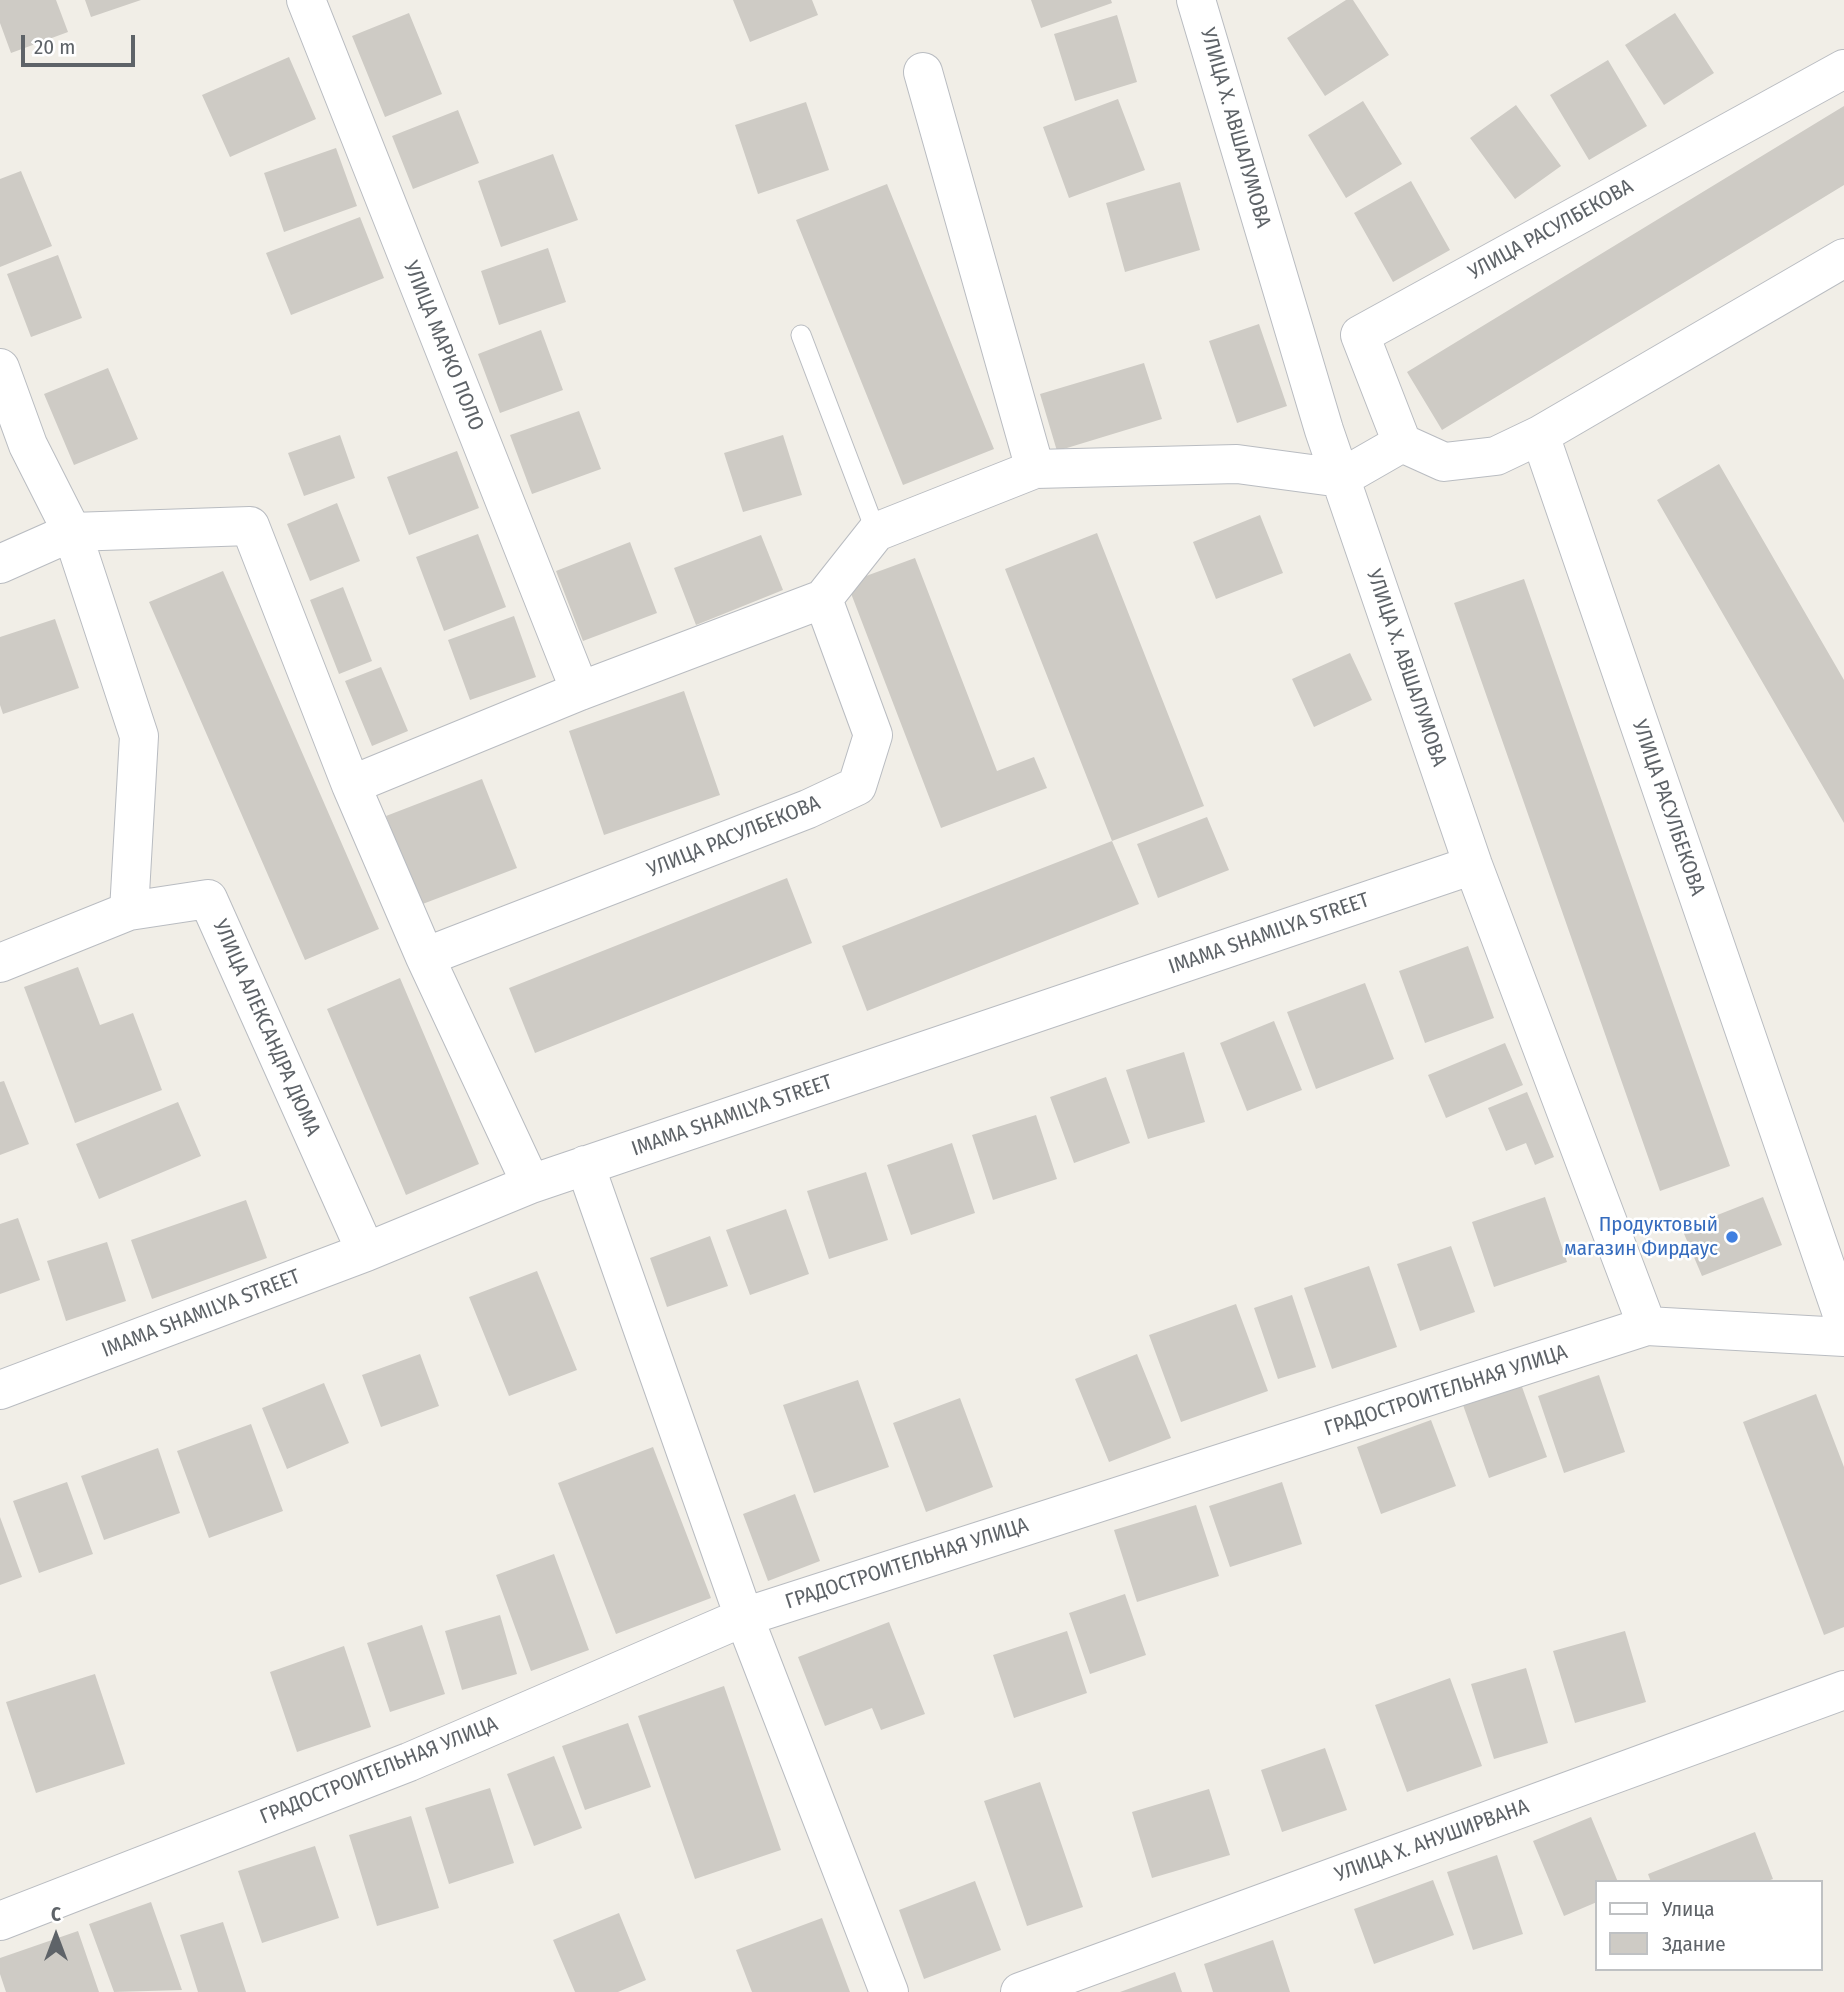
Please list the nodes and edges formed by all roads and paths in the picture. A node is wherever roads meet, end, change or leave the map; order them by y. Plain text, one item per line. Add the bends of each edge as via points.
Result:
1 (306, 0) edge
2 (1196, 0) edge
3 (1844, 69) edge
4 (923, 72) dead end
5 (1844, 258) edge
6 (801, 335) dead end
7 (0, 368) edge
8 (1540, 436) junction
9 (1402, 443) junction
10 (1035, 469) junction
11 (1341, 478) junction
12 (72, 532) junction
13 (876, 532) junction
14 (0, 564) edge
15 (822, 599) junction
16 (580, 691) junction
17 (351, 785) junction
18 (1473, 865) junction
19 (129, 912) junction
20 (425, 957) junction
21 (0, 963) edge
22 (585, 1165) junction
23 (531, 1184) junction
24 (366, 1252) junction
25 (1844, 1320) edge
26 (1647, 1326) junction
27 (1844, 1337) edge
28 (0, 1390) edge
29 (744, 1617) junction
30 (1844, 1690) edge
31 (0, 1922) edge
32 (889, 1992) edge
33 (1020, 1992) edge

1 - 16 street, УЛИЦА МАРКО ПОЛО
2 - 11 street, УЛИЦА Х. АВШАЛУМОВА
3 - 9 street, УЛИЦА РАСУЛБЕКОВА via 1360,335
4 - 10 street
5 - 8 street
6 - 13 lane
7 - 12 street via 28,445
8 - 9 street via 1496,456 1444,461
8 - 25 street, УЛИЦА РАСУЛБЕКОВА
9 - 11 street
10 - 11 street via 1237,464
10 - 13 street
11 - 18 street, УЛИЦА Х. АВШАЛУМОВА
12 - 14 street
12 - 17 street via 250,526
12 - 19 street via 139,736
13 - 15 street
15 - 16 street
15 - 20 street, УЛИЦА РАСУЛБЕКОВА via 873,735 857,786
16 - 17 street
17 - 20 street
18 - 22 street, IMAMA SHAMILYA STREET
18 - 26 street, УЛИЦА Х. АВШАЛУМОВА
19 - 21 street
19 - 24 street, УЛИЦА АЛЕКСАНДРА ДЮМА via 208,899
20 - 23 street
22 - 23 street, IMAMA SHAMILYA STREET
22 - 29 street
23 - 24 street, IMAMA SHAMILYA STREET
24 - 28 street, IMAMA SHAMILYA STREET
26 - 27 street, ГРАДОСТРОИТЕЛЬНАЯ УЛИЦА
26 - 29 street, ГРАДОСТРОИТЕЛЬНАЯ УЛИЦА
29 - 31 street, ГРАДОСТРОИТЕЛЬНАЯ УЛИЦА via 409,1762
29 - 32 street
30 - 33 street, УЛИЦА Х. АНУШИРВАНА

